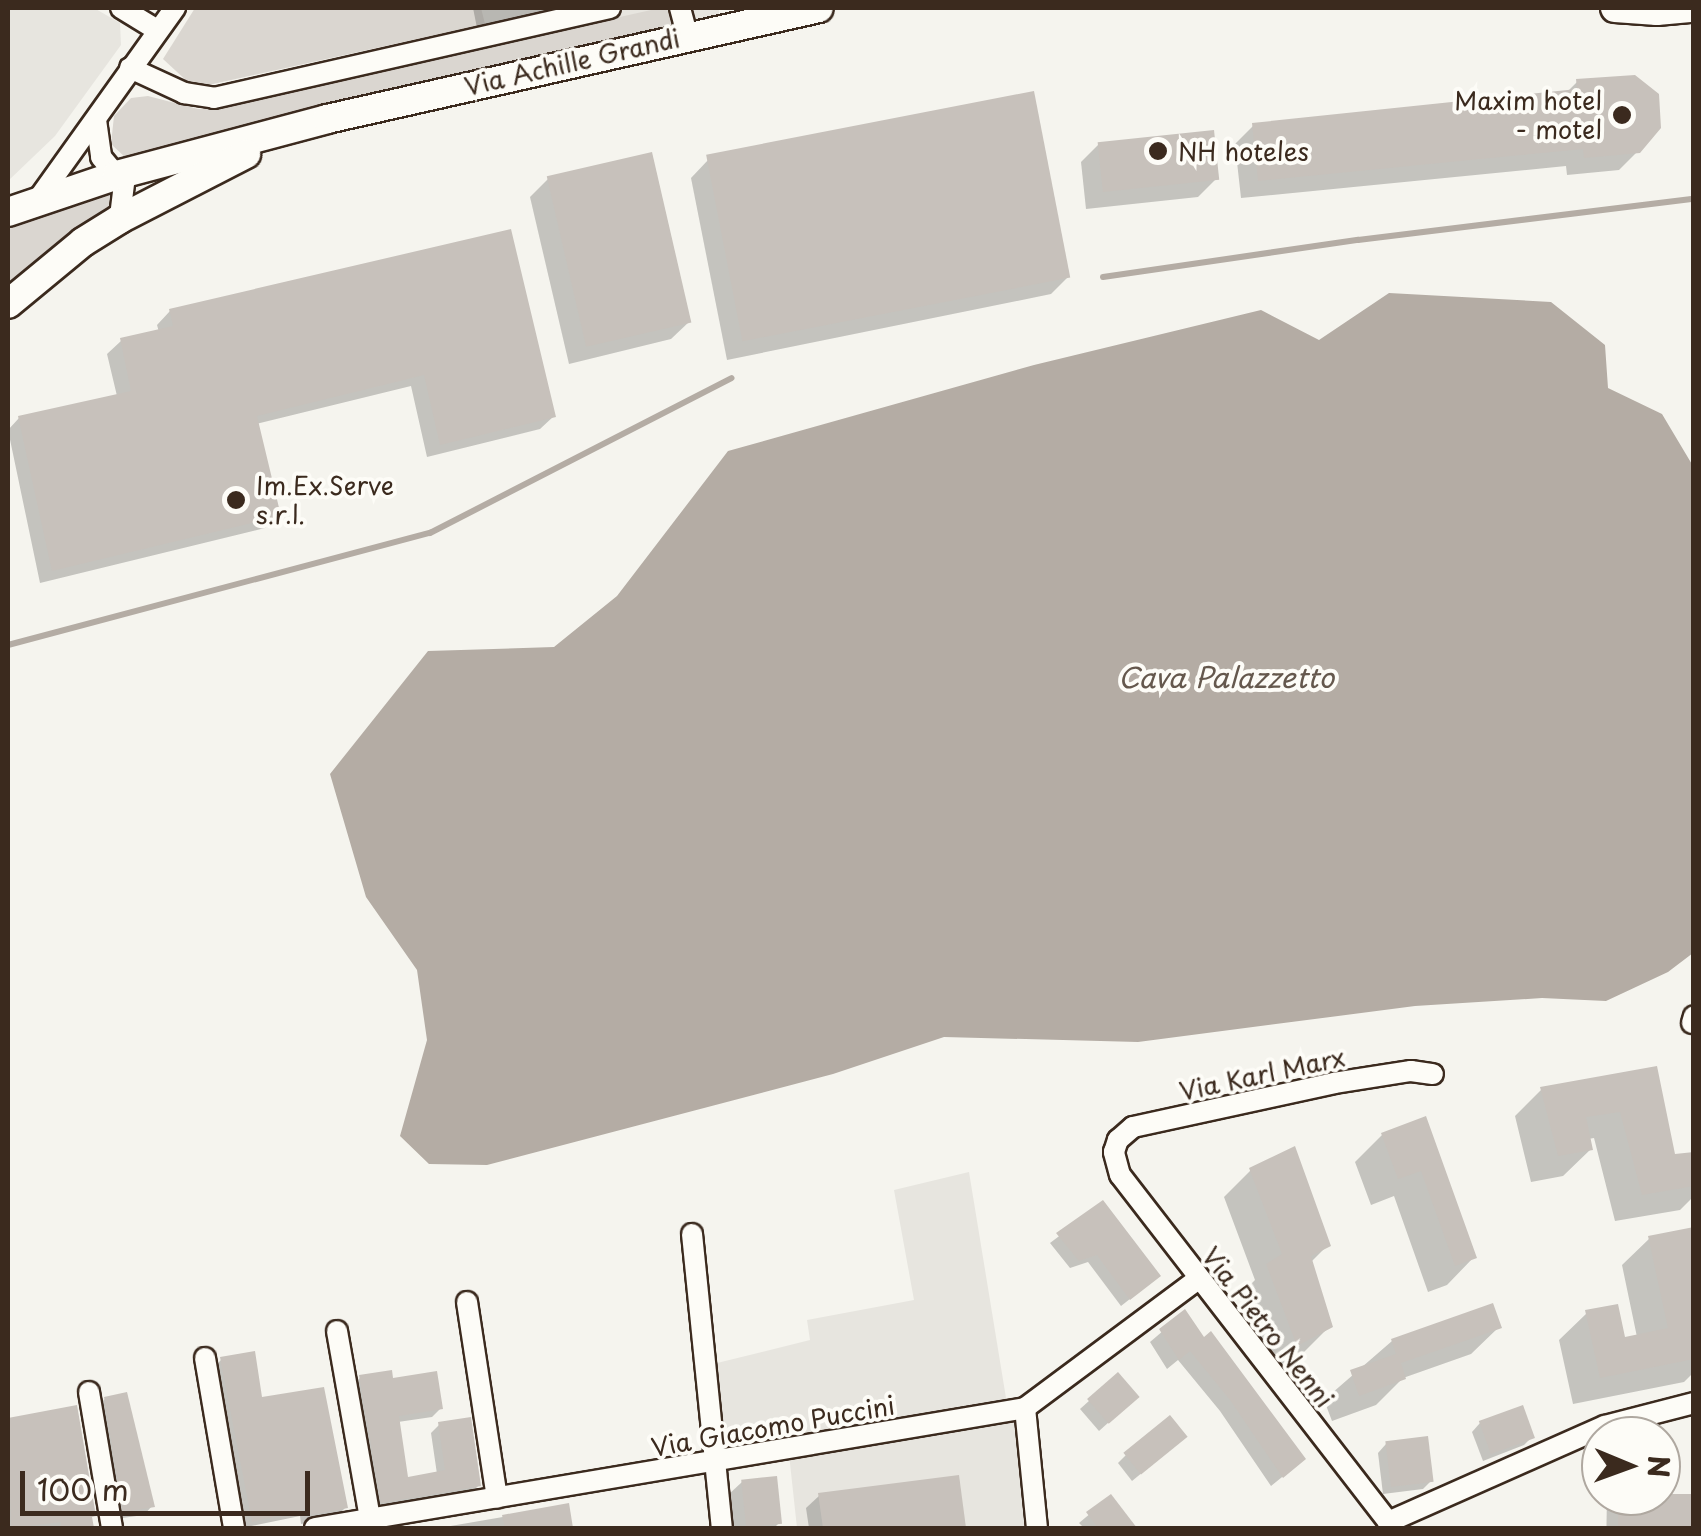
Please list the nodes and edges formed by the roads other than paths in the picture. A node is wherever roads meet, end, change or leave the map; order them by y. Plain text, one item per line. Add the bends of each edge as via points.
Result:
1 (121, 8) edge
2 (175, 8) edge
3 (610, 8) edge
4 (680, 8) edge
5 (819, 8) edge
6 (1615, 8) edge
7 (1690, 8) edge
8 (1657, 12) junction
9 (1694, 26) edge
10 (158, 30) junction
11 (687, 36) junction
12 (130, 68) junction
13 (326, 119) junction
14 (96, 120) junction
15 (117, 174) junction
16 (36, 202) junction
17 (8, 212) edge
18 (120, 219) junction
19 (8, 304) edge
20 (1433, 1074) dead end
21 (1114, 1152) joint
22 (692, 1234) dead end
23 (1198, 1278) junction
24 (467, 1302) dead end
25 (337, 1331) dead end
26 (205, 1358) dead end
27 (89, 1392) dead end
28 (1694, 1403) edge
29 (1026, 1408) junction
30 (715, 1461) junction
31 (497, 1498) junction
32 (370, 1519) junction
33 (1390, 1525) edge
34 (112, 1528) edge
35 (234, 1528) edge
36 (315, 1528) edge
37 (722, 1528) edge
38 (1037, 1528) edge

1 - 10 street
2 - 10 street
3 - 12 street, Via Achille Grandi via 214,98 184,93
4 - 11 street
5 - 11 main road, Via Achille Grandi
6 - 8 main road
7 - 8 main road
8 - 9 main road
10 - 12 street
11 - 13 main road, Via Achille Grandi
12 - 14 street
13 - 15 main road, Via Achille Grandi
13 - 18 main road, Via Achille Grandi
14 - 15 street via 98,150
14 - 16 street
15 - 16 main road, Via Achille Grandi
15 - 18 street via 126,192
16 - 17 main road, Via Achille Grandi
18 - 19 main road, Via Achille Grandi
20 - 21 street, Via Karl Marx via 1334,1083 1133,1127
21 - 23 street, Via Pietro Nenni via 1120,1176
22 - 30 street
23 - 29 street, Via Giacomo Puccini
23 - 33 street, Via Pietro Nenni
24 - 31 street
25 - 32 street
26 - 35 street
27 - 34 street
28 - 33 street via 1605,1426
29 - 30 street, Via Giacomo Puccini
29 - 38 street
30 - 31 street, Via Giacomo Puccini
30 - 37 street
31 - 32 street, Via Giacomo Puccini
32 - 36 street, Via Giacomo Puccini

